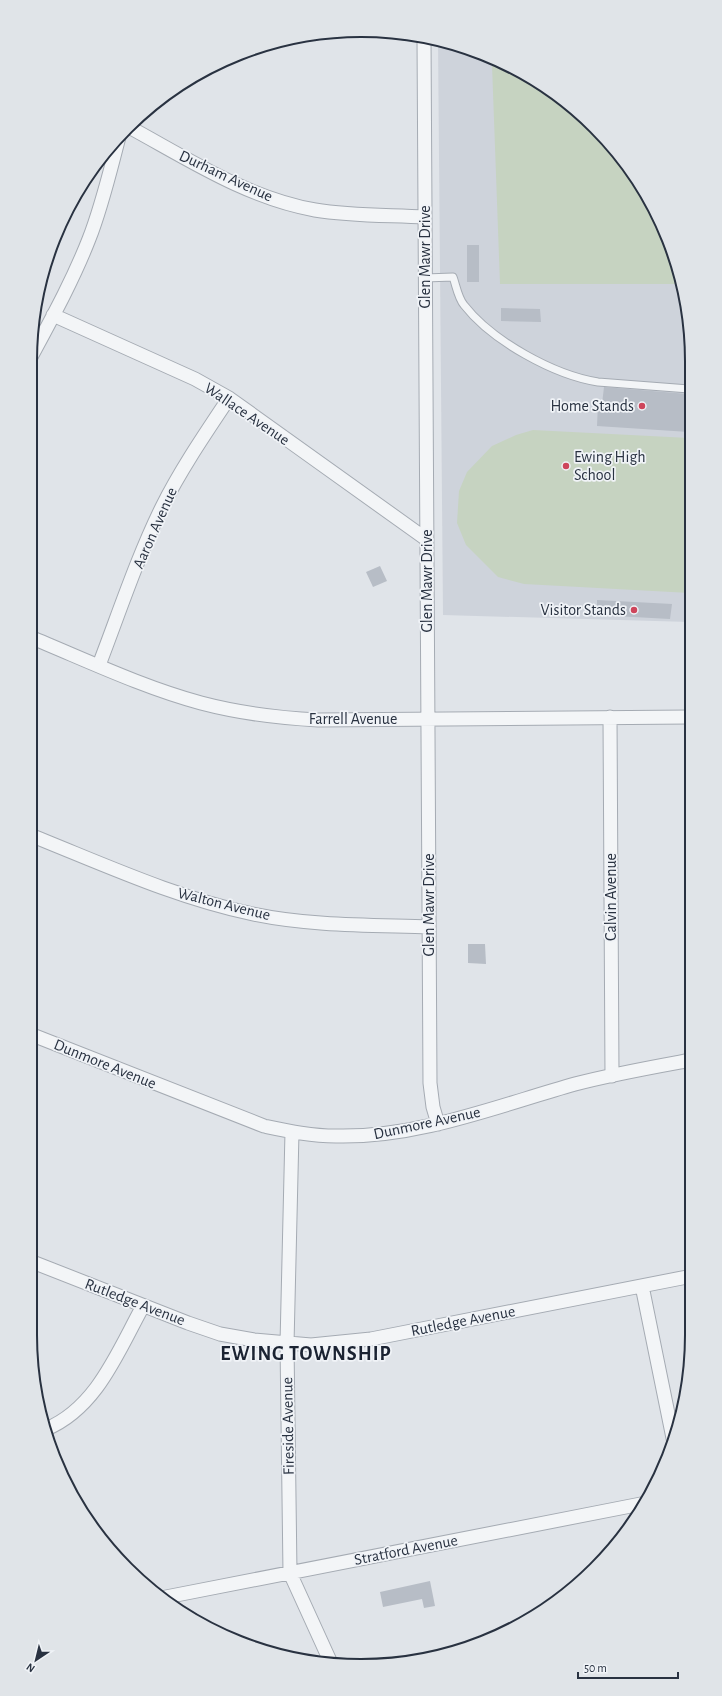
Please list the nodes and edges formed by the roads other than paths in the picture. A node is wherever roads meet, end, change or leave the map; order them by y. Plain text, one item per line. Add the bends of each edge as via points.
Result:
1 (424, 43) edge
2 (134, 130) edge
3 (115, 150) edge
4 (424, 217) junction
5 (425, 278) junction
6 (53, 315) junction
7 (38, 344) edge
8 (685, 388) edge
9 (229, 398) junction
10 (426, 539) junction
11 (37, 640) edge
12 (99, 666) junction
13 (610, 717) junction
14 (685, 717) edge
15 (428, 719) junction
16 (37, 838) edge
17 (429, 927) junction
18 (37, 1037) edge
19 (685, 1061) edge
20 (612, 1076) junction
21 (438, 1124) junction
22 (292, 1132) junction
23 (37, 1264) edge
24 (685, 1277) edge
25 (642, 1286) junction
26 (143, 1306) junction
27 (287, 1344) junction
28 (50, 1427) edge
29 (671, 1428) edge
30 (637, 1505) edge
31 (290, 1573) junction
32 (170, 1596) edge
33 (328, 1657) edge

1 - 4 street, Glen Mawr Drive
2 - 4 street, Durham Avenue via 227,180 282,202 341,214
3 - 6 street via 102,202 89,238
4 - 5 street, Glen Mawr Drive
5 - 8 lane via 453,277 463,304 480,321 501,339 558,370 584,380 598,382
5 - 10 street, Glen Mawr Drive
6 - 7 street
6 - 9 street, Wallace Avenue via 195,379
9 - 10 street, Wallace Avenue
9 - 12 street, Aaron Avenue via 189,459 162,507
10 - 15 street, Glen Mawr Drive
11 - 12 street, Farrell Avenue
12 - 15 street, Farrell Avenue via 156,689 201,703 247,713 318,720
13 - 14 street, Farrell Avenue
13 - 15 street, Farrell Avenue
13 - 20 street, Calvin Avenue
15 - 17 street, Glen Mawr Drive
16 - 17 street, Walton Avenue via 180,895 224,908 306,922
17 - 21 street, Glen Mawr Drive via 430,1083
18 - 22 street, Dunmore Avenue via 264,1126
19 - 20 street, Dunmore Avenue
20 - 21 street, Dunmore Avenue
21 - 22 street, Dunmore Avenue via 367,1136
22 - 27 street, Fireside Avenue
23 - 26 street, Rutledge Avenue
24 - 25 street, Rutledge Avenue
25 - 27 street, Rutledge Avenue via 371,1339 327,1344
25 - 29 street
26 - 27 street, Rutledge Avenue via 220,1334
26 - 28 street via 99,1386 71,1415
27 - 31 street, Fireside Avenue
30 - 31 street, Stratford Avenue
31 - 32 street, Stratford Avenue
31 - 33 street, Fireside Avenue

